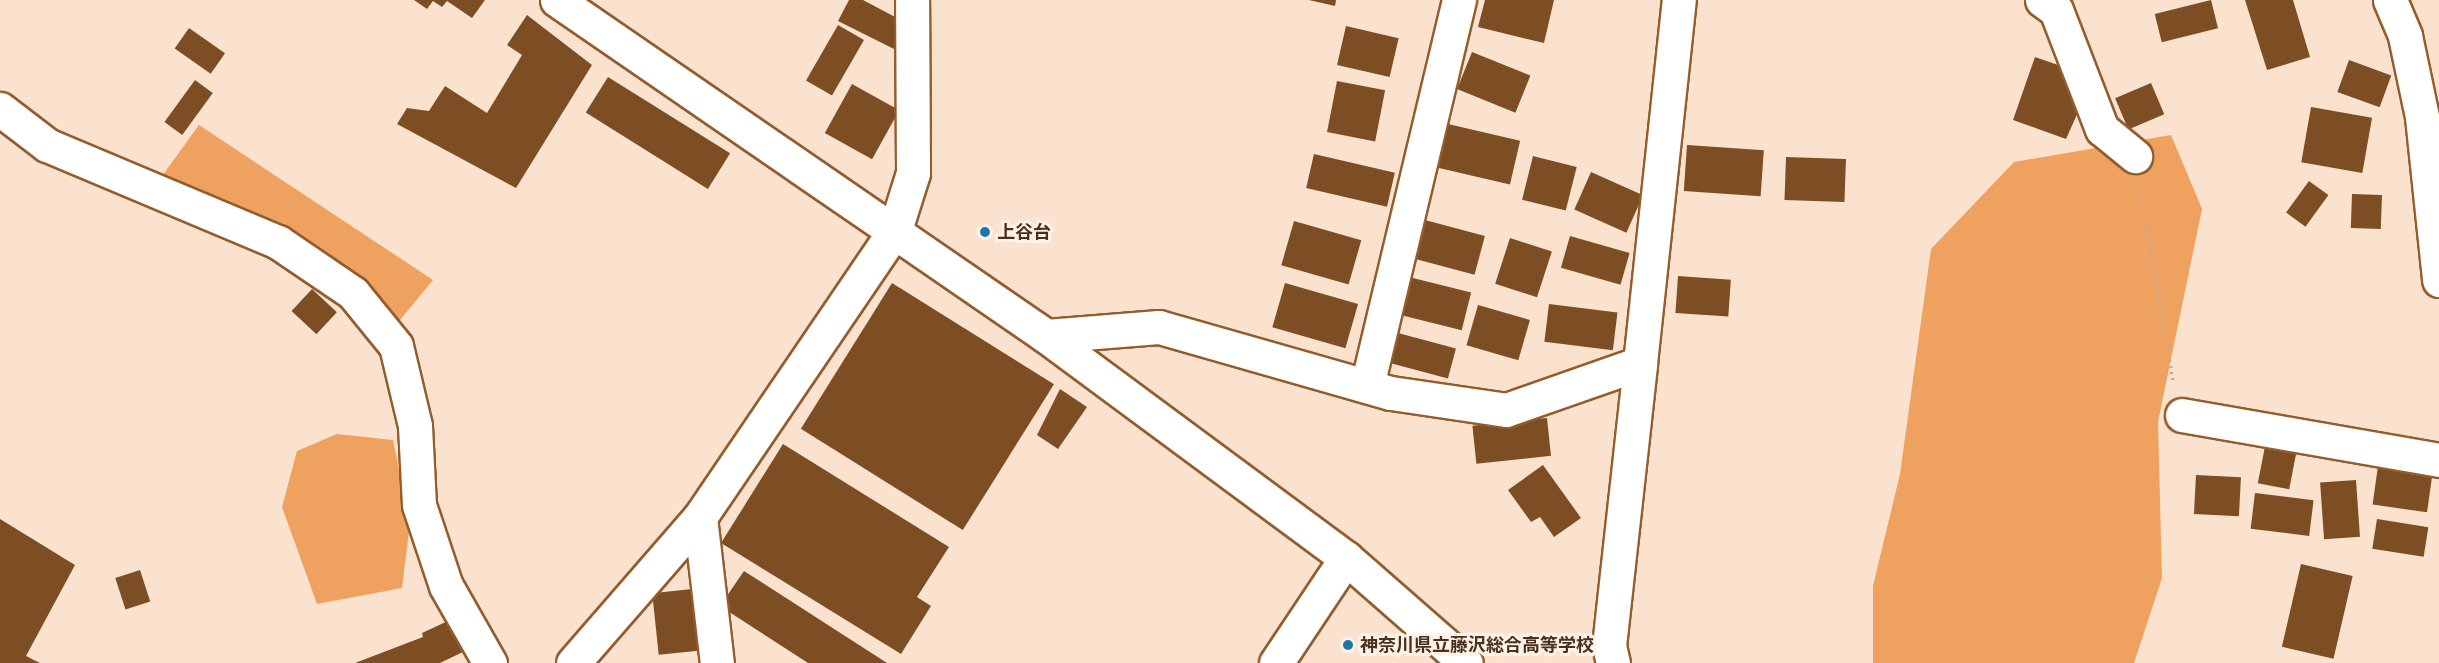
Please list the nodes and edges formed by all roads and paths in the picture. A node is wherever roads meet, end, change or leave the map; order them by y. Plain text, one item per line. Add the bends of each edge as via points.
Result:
1 (557, 0) edge
2 (912, 0) edge
3 (1459, 0) edge
4 (1680, 0) edge
5 (2042, 0) edge
6 (2390, 0) edge
7 (0, 109) edge
8 (2135, 156) joint
9 (895, 230) junction
10 (2439, 279) edge
11 (1046, 336) junction
12 (1640, 363) junction
13 (1367, 386) junction
14 (2182, 414) joint
15 (2439, 460) edge
16 (700, 517) junction
17 (1346, 558) junction
18 (490, 663) edge
19 (573, 663) edge
20 (717, 663) edge
21 (1276, 663) edge
22 (1466, 663) edge
23 (1613, 663) edge

1 - 9 street
2 - 9 street via 913,173
3 - 13 street
4 - 12 street
5 - 8 street via 2056,10 2102,129
6 - 10 street via 2405,36 2422,117
7 - 18 street via 47,146 278,242 353,293 396,346 415,426 419,505 446,586
8 - 14 path
9 - 11 street
9 - 16 street
11 - 13 street via 1160,327
11 - 17 street
12 - 13 street via 1506,410
12 - 23 street via 1609,646
14 - 15 street
16 - 19 street
16 - 20 street
17 - 21 street
17 - 22 street

